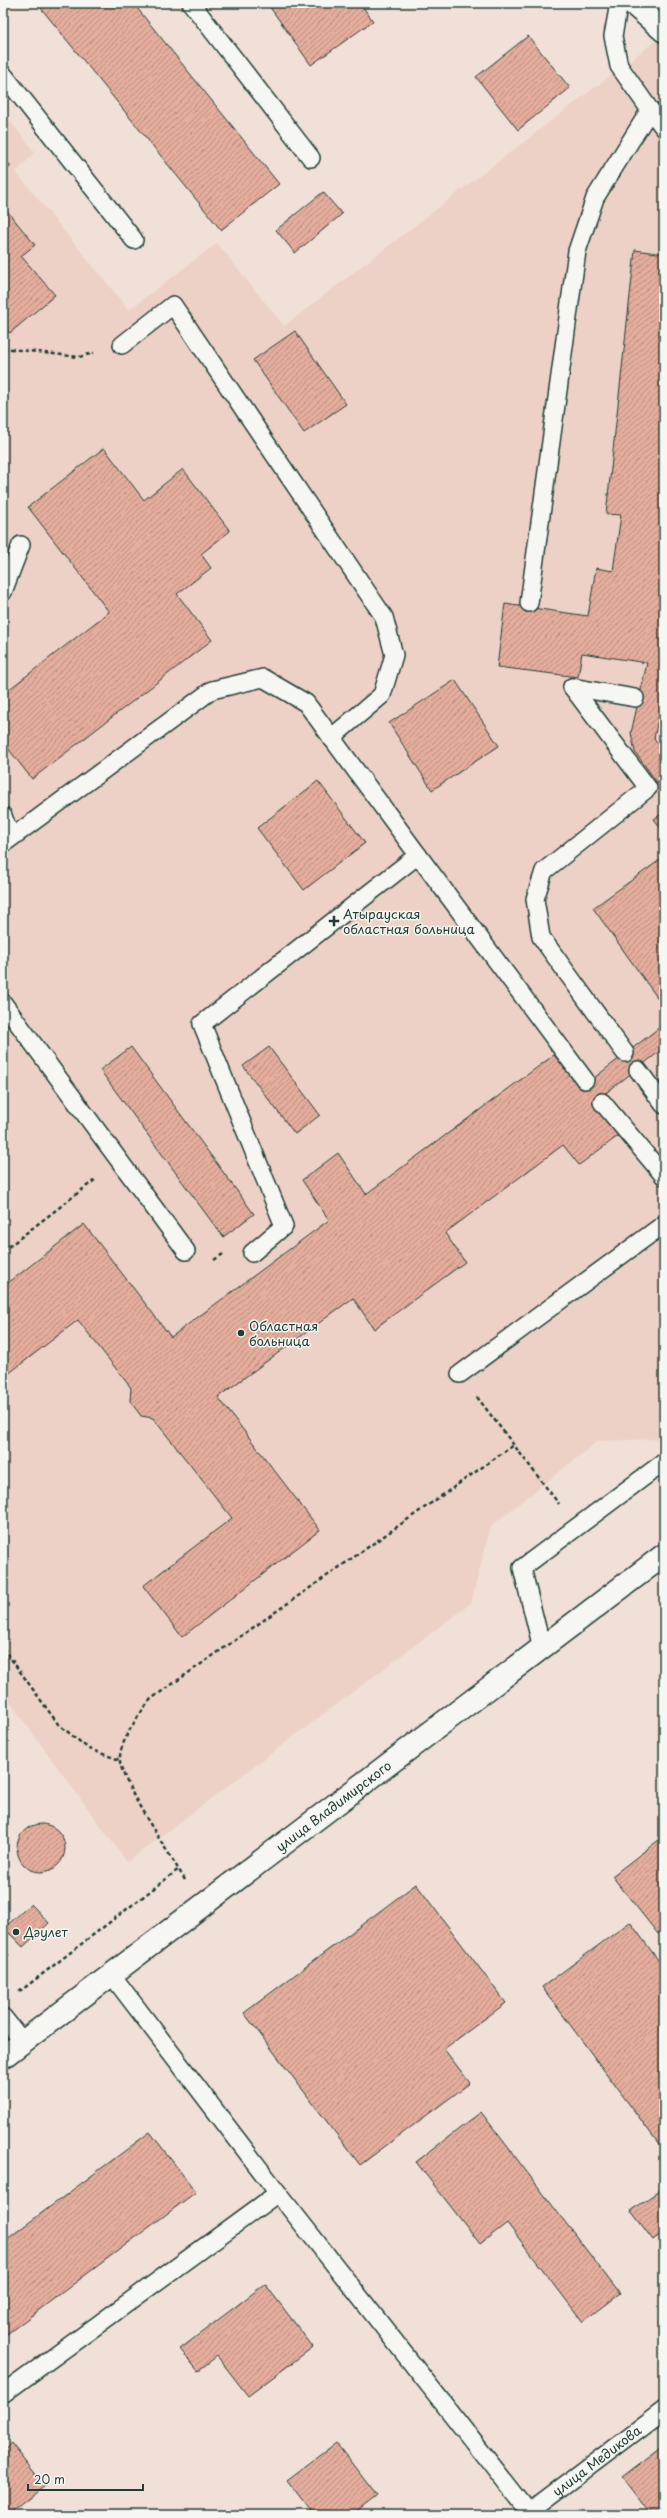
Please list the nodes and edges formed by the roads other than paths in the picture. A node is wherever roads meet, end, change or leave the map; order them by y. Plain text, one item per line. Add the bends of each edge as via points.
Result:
1 (191, 3) edge
2 (619, 3) edge
3 (632, 3) edge
4 (664, 31) edge
5 (3, 74) edge
6 (650, 110) junction
7 (664, 128) edge
8 (312, 158) dead end
9 (134, 240) dead end
10 (122, 345) road end
11 (21, 545) dead end
12 (3, 592) edge
13 (529, 603) dead end
14 (635, 698) dead end
15 (331, 738) junction
16 (3, 816) edge
17 (7, 841) edge
18 (418, 855) junction
19 (3, 1002) edge
20 (625, 1052) dead end
21 (638, 1070) dead end
22 (586, 1080) dead end
23 (602, 1102) dead end
24 (664, 1105) edge
25 (664, 1176) edge
26 (664, 1224) edge
27 (186, 1251) road end
28 (252, 1253) road end
29 (460, 1374) road end
30 (664, 1462) edge
31 (664, 1555) edge
32 (542, 1648) junction
33 (111, 1974) junction
34 (3, 2017) edge
35 (23, 2042) junction
36 (3, 2057) edge
37 (278, 2193) junction
38 (3, 2394) edge
39 (664, 2410) edge
40 (530, 2514) edge

1 - 8 lane
2 - 6 lane via 613,36 619,66
3 - 4 street
5 - 9 lane
6 - 7 lane
6 - 13 lane via 595,198 578,251
10 - 15 lane via 173,305 384,617 394,655 382,695
11 - 12 lane
14 - 20 lane via 572,687 648,788 544,871 535,899 541,937
15 - 17 lane via 306,703 263,678 212,690
15 - 18 lane
16 - 17 lane
18 - 22 lane
18 - 28 lane via 202,1024 284,1226
19 - 27 lane
21 - 24 lane
23 - 25 lane
26 - 29 lane
30 - 32 lane via 522,1568
31 - 32 street, улица Владимирского
32 - 33 street, улица Владимирского
33 - 35 street, улица Владимирского
33 - 37 lane
34 - 35 lane
35 - 36 street, улица Владимирского
37 - 38 lane
37 - 40 lane
39 - 40 lane, улица Медикова

